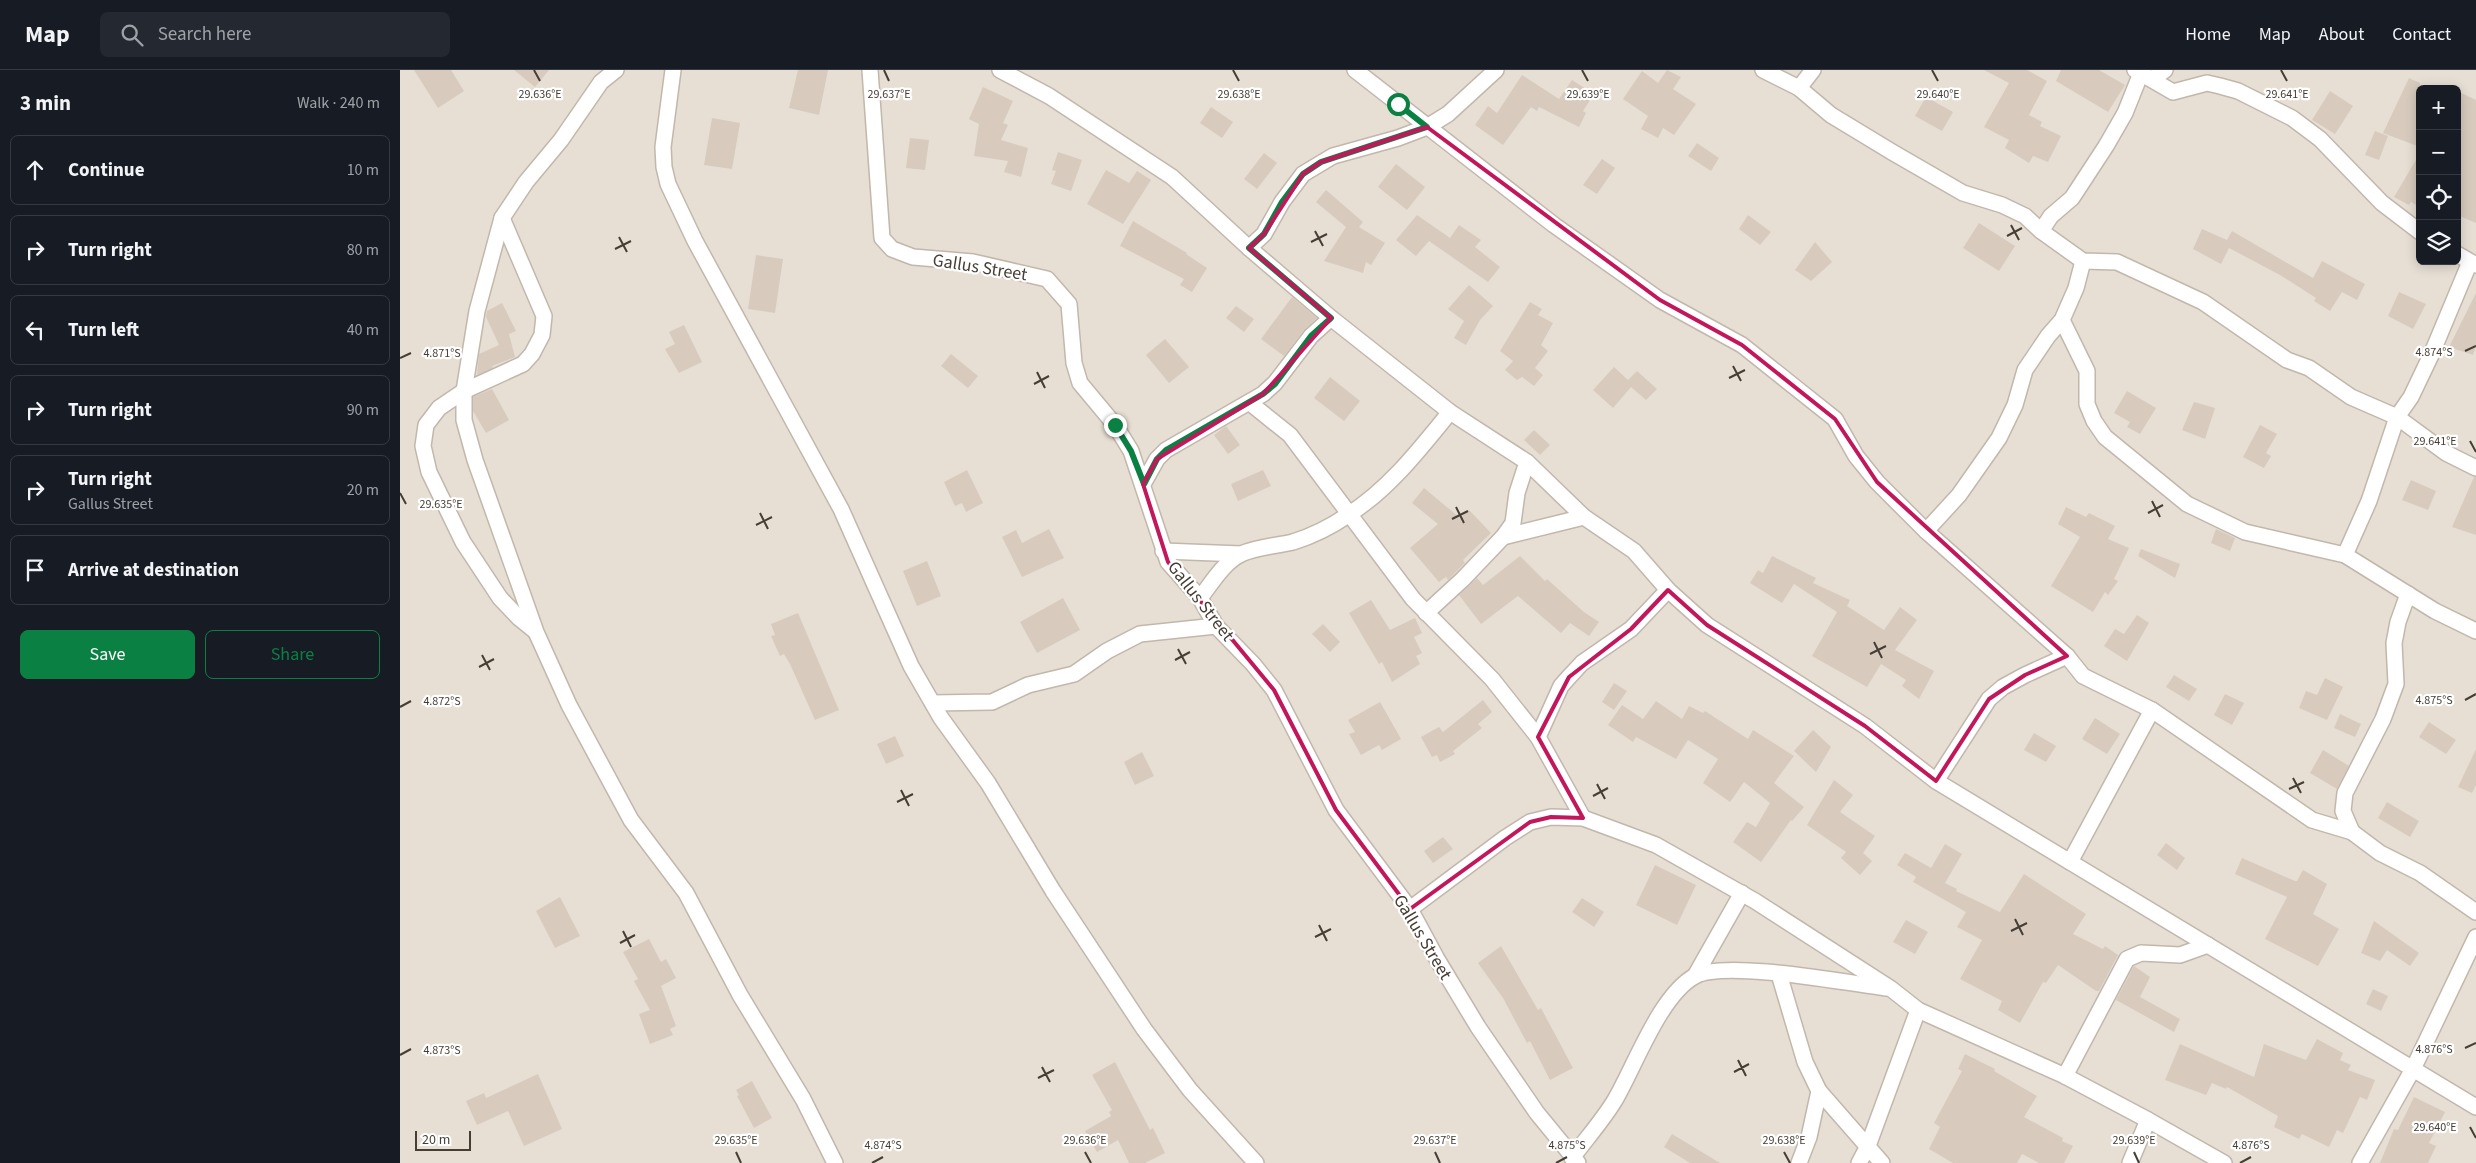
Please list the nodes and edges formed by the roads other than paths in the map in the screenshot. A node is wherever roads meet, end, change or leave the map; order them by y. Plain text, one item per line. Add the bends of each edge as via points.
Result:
1 (616, 70) edge
2 (674, 70) edge
3 (870, 70) edge
4 (1000, 70) edge
5 (1355, 70) edge
6 (1496, 70) edge
7 (1763, 70) edge
8 (1813, 70) edge
9 (2165, 70) edge
10 (2143, 74) edge
11 (1799, 88) junction
12 (1427, 127) junction
13 (502, 218) junction
14 (2416, 229) edge
15 (2041, 230) junction
16 (1249, 248) junction
17 (2083, 261) junction
18 (2468, 261) edge
19 (1331, 318) junction
20 (2062, 320) junction
21 (464, 391) junction
22 (1250, 403) junction
23 (1450, 412) junction
24 (2397, 417) junction
25 (1527, 462) junction
26 (2476, 468) edge
27 (1144, 484) junction
28 (1349, 515) junction
29 (1584, 517) junction
30 (1926, 531) junction
31 (1503, 537) junction
32 (1163, 551) junction
33 (1241, 554) junction
34 (2345, 555) junction
35 (1668, 590) junction
36 (2408, 594) junction
37 (1200, 598) junction
38 (1426, 613) junction
39 (1216, 626) junction
40 (2476, 631) edge
41 (536, 632) junction
42 (2067, 656) junction
43 (933, 703) junction
44 (2152, 710) junction
45 (1538, 738) junction
46 (1936, 781) junction
47 (1583, 818) junction
48 (2352, 832) junction
49 (2070, 862) junction
50 (1742, 893) junction
51 (1410, 910) junction
52 (2476, 912) edge
53 (2476, 936) edge
54 (2208, 945) junction
55 (1779, 974) junction
56 (1695, 976) junction
57 (1890, 988) junction
58 (1918, 1010) junction
59 (2413, 1069) junction
60 (2065, 1076) junction
61 (1819, 1091) junction
62 (2476, 1107) edge
63 (2148, 1120) junction
64 (1868, 1146) junction
65 (1575, 1160) edge
66 (835, 1163) edge
67 (1256, 1163) edge
68 (1799, 1163) edge
69 (1859, 1163) edge
70 (1882, 1163) edge
71 (2130, 1163) edge
72 (2224, 1163) edge
73 (2360, 1163) edge

1 - 13 street via 602,82
2 - 43 street via 663,146 668,184 695,241 841,509 911,666
3 - 27 street, Gallus Street via 882,238 892,249 913,257 973,262 1047,279 1069,304 1074,363 1080,383 1115,425 1131,451
4 - 16 street via 1049,96 1172,176
5 - 12 street
6 - 12 street via 1448,114
7 - 11 street
8 - 11 street
9 - 10 street
10 - 14 street via 2173,92 2207,83 2238,91 2292,118 2320,139 2382,203
10 - 15 street via 2106,146 2072,198 2051,216
11 - 15 street via 1831,115 1892,152 1963,193 2025,216
12 - 16 street via 1333,156 1303,174 1264,234
12 - 30 street via 1660,300 1742,345 1835,419 1856,456 1877,482
13 - 21 street via 477,311
13 - 21 street via 544,316 542,335 523,364
15 - 17 street
16 - 19 street
17 - 20 street
17 - 24 street via 2117,262 2185,293 2236,323 2287,360 2309,368 2351,397
18 - 24 street via 2432,353 2411,397
19 - 22 street via 1311,336 1275,384
19 - 23 street
20 - 30 street via 2025,370 2015,405 1999,438 1959,495
20 - 34 street via 2087,371 2087,404 2105,437 2187,504 2245,532
21 - 41 street via 464,420 475,460
21 - 41 street via 439,408 426,425 423,446 430,472 463,542 480,569 500,598
22 - 27 street via 1166,450 1157,459
22 - 28 street via 1290,435
23 - 25 street
23 - 28 street via 1414,456
24 - 26 street via 2446,453
24 - 34 street via 2370,501
25 - 29 street
25 - 31 street via 1517,493 1513,523
27 - 32 street, Gallus Street
28 - 33 street via 1294,542
28 - 38 street
29 - 31 street
29 - 35 street via 1634,551
30 - 42 street
31 - 38 street
32 - 33 street
32 - 37 street, Gallus Street via 1168,562
33 - 37 street via 1226,566
34 - 36 street
35 - 45 street via 1631,629 1582,663 1561,686
35 - 46 street via 1706,625 1865,726
36 - 40 street
36 - 48 street via 2394,643 2396,684 2383,719 2345,793 2344,811
37 - 39 street, Gallus Street
38 - 45 street via 1492,679
39 - 43 street via 1140,634 1113,647 1074,674 1028,685 992,702
39 - 51 street, Gallus Street via 1274,690 1336,810
41 - 66 street via 569,705 615,792 631,820 686,893 740,995 803,1099
42 - 44 street via 2083,676
42 - 46 street via 2025,675 1988,699
43 - 67 street via 988,783 1053,891 1144,1030 1190,1090
44 - 48 street via 2312,820
44 - 49 street
45 - 47 street
46 - 49 street
47 - 50 street via 1656,844
47 - 51 street via 1551,816 1530,822
48 - 52 street
49 - 54 street
50 - 56 street
50 - 57 street
51 - 65 street, Gallus Street via 1478,1026
53 - 59 street
54 - 59 street
54 - 60 street via 2180,955 2141,953 2127,959
55 - 56 street via 1712,971
55 - 57 street
55 - 61 street via 1805,1062
56 - 65 street via 1680,986 1661,1015 1615,1100
57 - 58 street
58 - 60 street
58 - 64 street
59 - 62 street
59 - 73 street
60 - 63 street
61 - 64 street
61 - 68 street via 1810,1137
63 - 71 street
63 - 72 street
64 - 69 street
64 - 70 street

